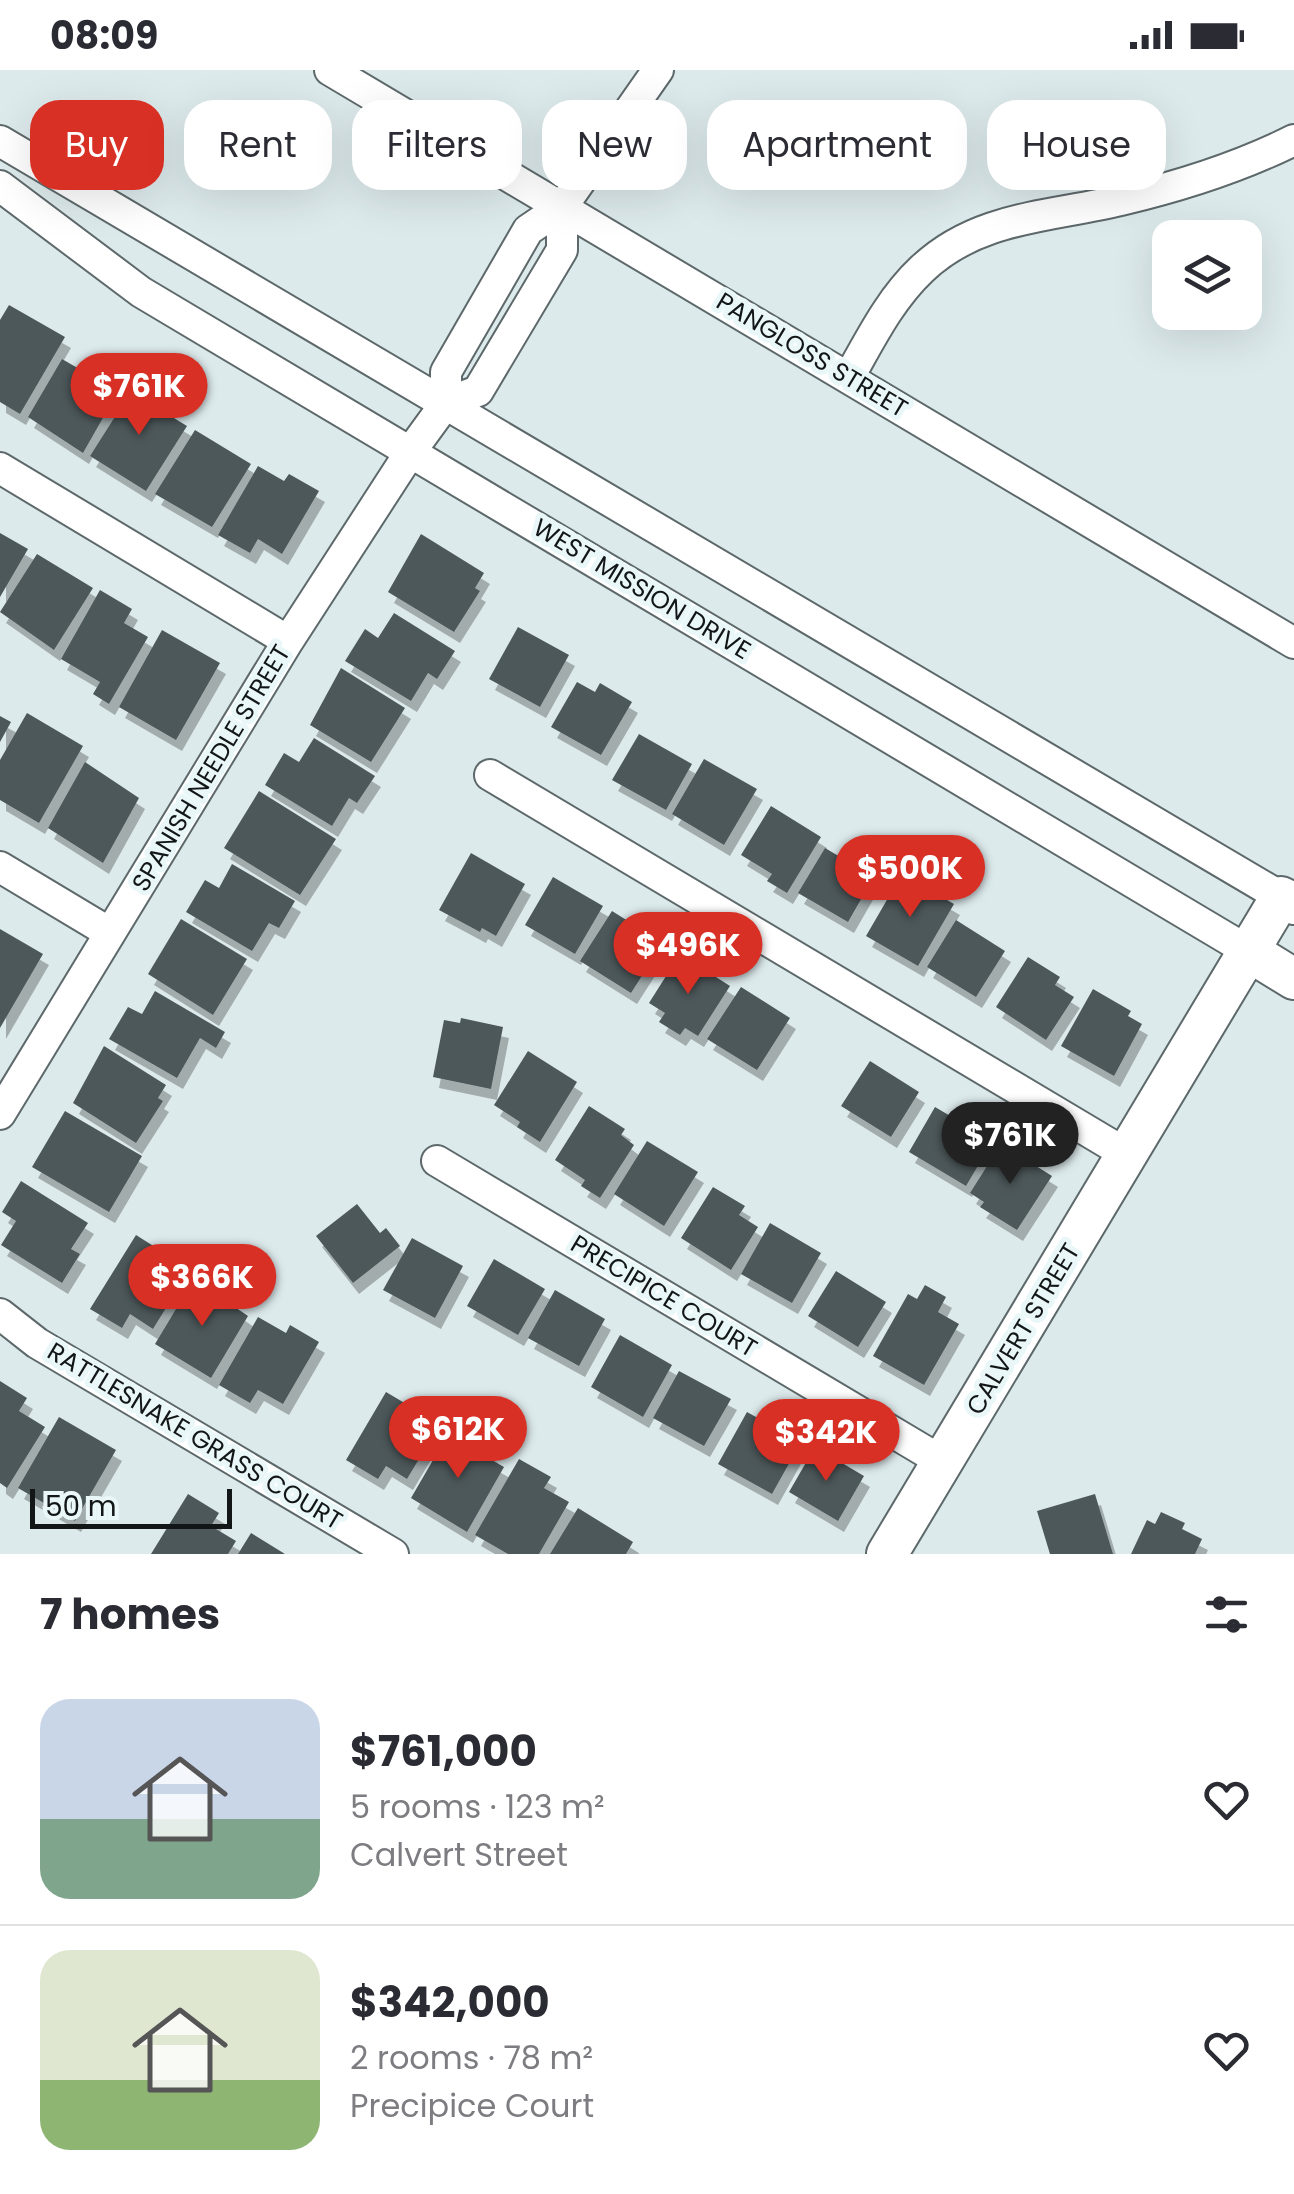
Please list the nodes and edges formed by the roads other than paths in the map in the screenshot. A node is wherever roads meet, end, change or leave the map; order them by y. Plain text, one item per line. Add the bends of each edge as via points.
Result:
1 (330, 70) edge
2 (658, 70) edge
3 (1294, 140) edge
4 (0, 141) edge
5 (0, 186) edge
6 (562, 207) junction
7 (849, 377) junction
8 (428, 427) junction
9 (0, 468) edge
10 (288, 640) junction
11 (1294, 643) edge
12 (490, 775) dead end
13 (0, 867) edge
14 (1288, 901) edge
15 (110, 932) junction
16 (1250, 952) junction
17 (1294, 979) edge
18 (0, 1114) edge
19 (1128, 1155) junction
20 (437, 1161) dead end
21 (0, 1314) edge
22 (943, 1462) junction
23 (393, 1554) edge
24 (887, 1554) edge

1 - 6 street, PANGLOSS STREET
2 - 6 street
3 - 7 street via 1168,188 994,225 967,237 900,293
4 - 8 street, WEST MISSION DRIVE
5 - 8 street, WEST MISSION DRIVE via 141,292
6 - 7 street, PANGLOSS STREET
6 - 8 street via 528,230 446,372
7 - 11 street, PANGLOSS STREET
8 - 10 street, SPANISH NEEDLE STREET
8 - 14 street, WEST MISSION DRIVE
8 - 16 street, WEST MISSION DRIVE
9 - 10 street
10 - 15 street, SPANISH NEEDLE STREET
12 - 19 street
13 - 15 street
14 - 16 street, CALVERT STREET
15 - 18 street, SPANISH NEEDLE STREET
16 - 17 street, WEST MISSION DRIVE
16 - 19 street, CALVERT STREET
19 - 22 street, CALVERT STREET
20 - 22 street, PRECIPICE COURT
21 - 23 street, RATTLESNAKE GRASS COURT
22 - 24 street, CALVERT STREET

